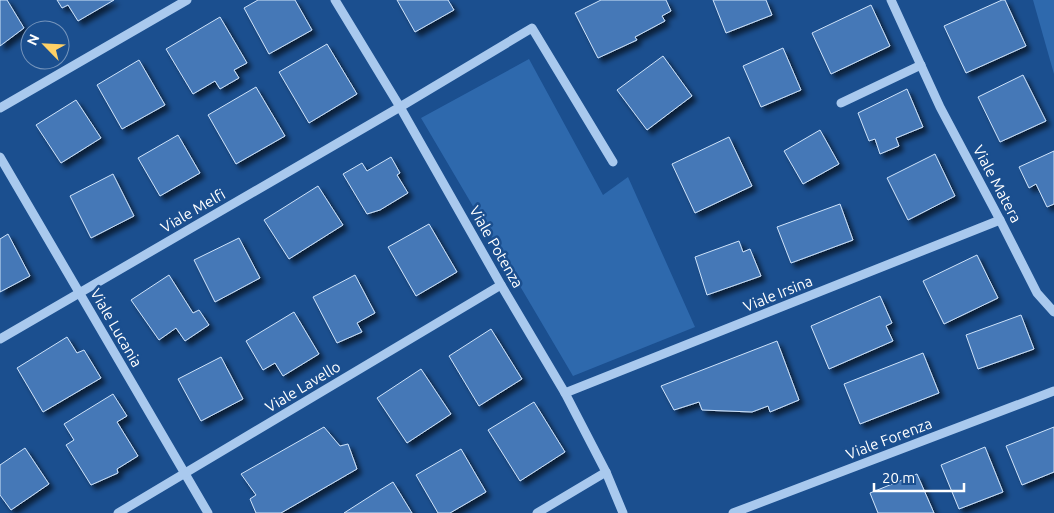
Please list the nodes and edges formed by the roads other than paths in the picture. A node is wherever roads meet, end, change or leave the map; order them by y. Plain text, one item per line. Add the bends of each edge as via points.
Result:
1 (187, 0) edge
2 (335, 0) edge
3 (891, 0) edge
4 (920, 65) junction
5 (841, 103) dead end
6 (400, 107) junction
7 (0, 108) edge
8 (0, 157) edge
9 (613, 162) dead end
10 (1000, 220) junction
11 (501, 285) junction
12 (80, 293) junction
13 (1054, 312) edge
14 (0, 339) edge
15 (1054, 391) edge
16 (565, 393) junction
17 (606, 472) junction
18 (185, 473) junction
19 (118, 513) edge
20 (208, 513) edge
21 (537, 513) edge
22 (623, 513) edge
23 (733, 513) edge

1 - 7 street
2 - 6 street, Viale Potenza
3 - 4 street, Viale Matera
4 - 5 street
4 - 10 street, Viale Matera
6 - 9 street, Viale Melfi via 532,28
6 - 11 street, Viale Potenza
6 - 12 street, Viale Melfi
8 - 12 street, Viale Lucania
10 - 13 street, Viale Matera via 1037,293
10 - 16 street, Viale Irsina
11 - 16 street, Viale Potenza
11 - 18 street, Viale Lavello
12 - 14 street, Viale Melfi
12 - 18 street, Viale Lucania
15 - 23 street, Viale Forenza
16 - 17 street, Viale Potenza
17 - 21 street
17 - 22 street, Viale Potenza
18 - 19 street, Viale Lavello
18 - 20 street, Viale Lucania

